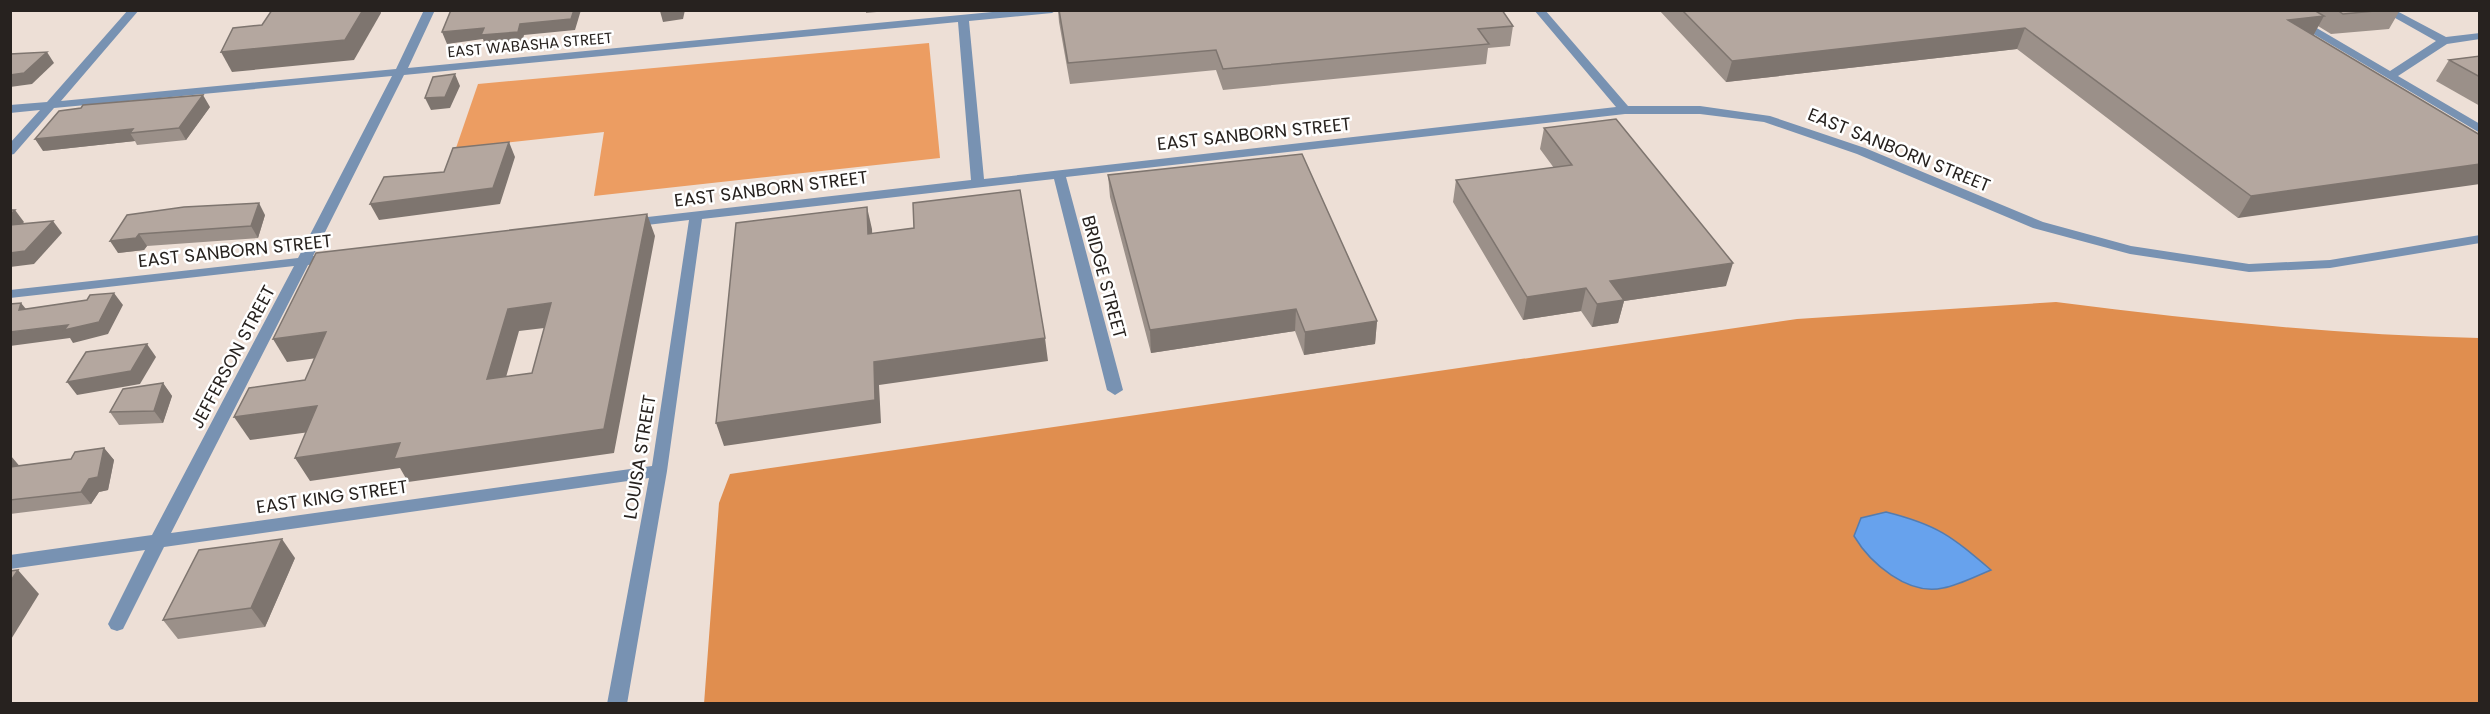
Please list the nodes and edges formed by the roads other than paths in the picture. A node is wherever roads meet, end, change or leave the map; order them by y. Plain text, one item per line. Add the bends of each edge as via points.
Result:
1 (134, 10) edge
2 (430, 10) edge
3 (1052, 10) edge
4 (1539, 10) edge
5 (2278, 10) edge
6 (2386, 10) edge
7 (963, 19) junction
8 (2480, 36) edge
9 (2444, 41) junction
10 (400, 73) junction
11 (2390, 76) junction
12 (49, 106) junction
13 (10, 109) edge
14 (1625, 110) junction
15 (2480, 129) edge
16 (10, 151) edge
17 (1059, 174) junction
18 (978, 183) junction
19 (696, 215) junction
20 (613, 225) edge
21 (2480, 239) edge
22 (341, 257) edge
23 (306, 261) junction
24 (10, 294) edge
25 (1115, 390) dead end
26 (659, 471) junction
27 (157, 542) junction
28 (10, 562) edge
29 (117, 624) dead end
30 (617, 704) edge

1 - 12 street
2 - 10 street, JEFFERSON STREET
3 - 7 street, EAST WABASHA STREET
4 - 14 street
5 - 11 street
6 - 9 street
7 - 10 street, EAST WABASHA STREET
7 - 18 street
8 - 9 street
9 - 11 street
10 - 12 street, EAST WABASHA STREET
10 - 23 street, JEFFERSON STREET
11 - 15 street
12 - 13 street, EAST WABASHA STREET
12 - 16 street
14 - 17 street, EAST SANBORN STREET
14 - 21 street, EAST SANBORN STREET via 1700,110 1766,119 1861,151 2038,225 2130,250 2228,265 2250,268 2330,264
17 - 18 street, EAST SANBORN STREET
17 - 25 street, BRIDGE STREET
18 - 19 street, EAST SANBORN STREET
19 - 20 street, EAST SANBORN STREET
19 - 26 street, LOUISA STREET
22 - 23 street, EAST SANBORN STREET
23 - 24 street, EAST SANBORN STREET
23 - 27 street, JEFFERSON STREET
26 - 27 street, EAST KING STREET
26 - 30 street, LOUISA STREET
27 - 28 street, EAST KING STREET
27 - 29 street, JEFFERSON STREET

